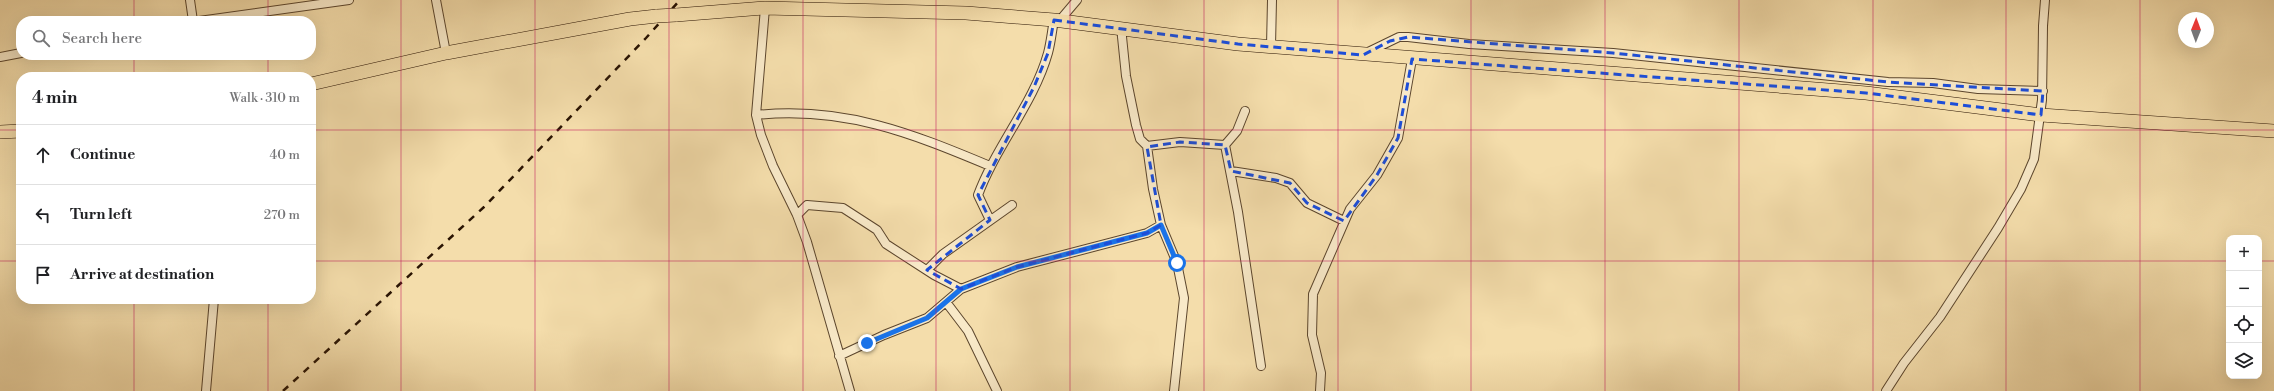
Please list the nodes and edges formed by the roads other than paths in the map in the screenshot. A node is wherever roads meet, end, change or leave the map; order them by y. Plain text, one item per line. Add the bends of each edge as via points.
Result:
1 (190, 0) edge
2 (349, 0) edge
3 (436, 0) edge
4 (1077, 0) edge
5 (1272, 0) edge
6 (2045, 0) edge
7 (765, 8) junction
8 (193, 16) edge
9 (235, 16) edge
10 (1057, 20) junction
11 (1121, 28) junction
12 (1271, 46) junction
13 (446, 53) junction
14 (16, 55) edge
15 (1363, 55) junction
16 (0, 57) edge
17 (1412, 59) junction
18 (316, 83) edge
19 (2043, 91) junction
20 (1245, 111) dead end
21 (756, 115) junction
22 (2041, 115) junction
23 (16, 131) edge
24 (2274, 131) edge
25 (0, 132) edge
26 (1225, 145) junction
27 (1147, 146) junction
28 (990, 166) junction
29 (1230, 171) junction
30 (1012, 205) dead end
31 (797, 215) junction
32 (990, 220) junction
33 (1344, 221) junction
34 (1161, 225) junction
35 (926, 270) junction
36 (961, 289) junction
37 (946, 302) junction
38 (214, 304) edge
39 (839, 356) junction
40 (1262, 366) dead end
41 (206, 391) edge
42 (850, 391) edge
43 (997, 391) edge
44 (1174, 391) edge
45 (1320, 391) edge
46 (1886, 391) edge

1 - 8 street
2 - 9 street
3 - 13 street
4 - 10 street
5 - 12 street
6 - 19 street
7 - 10 main road via 966,12
7 - 13 main road, bridge via 630,18
7 - 21 street
10 - 11 main road
10 - 28 street via 1048,53 1034,87
11 - 12 main road
11 - 27 street via 1126,76 1136,125 1140,139
12 - 15 main road
13 - 18 main road
14 - 16 street
15 - 17 main road
15 - 19 street via 1390,40 1408,37 1476,45 1613,53 1888,82
17 - 22 main road via 1866,94
17 - 33 street via 1398,138 1377,174
19 - 22 street
20 - 26 street via 1237,131
21 - 28 street via 820,113 862,121 909,133
21 - 31 street via 772,166
22 - 24 main road
22 - 46 street via 2034,159 2022,189 1940,317
23 - 25 main road
26 - 27 street via 1180,142
26 - 29 street
27 - 34 street
28 - 32 street via 978,195
29 - 33 street via 1290,182 1307,203
29 - 40 street
30 - 32 street
31 - 35 street via 808,205 843,208 877,230 886,244
31 - 39 street
32 - 35 street via 943,254
33 - 45 street via 1313,294 1312,335 1321,372
34 - 36 street via 1147,233 1017,267
34 - 44 street via 1177,263 1184,298
35 - 36 street
36 - 37 street
37 - 39 street via 927,318
37 - 43 street via 968,332
38 - 41 street
39 - 42 street

